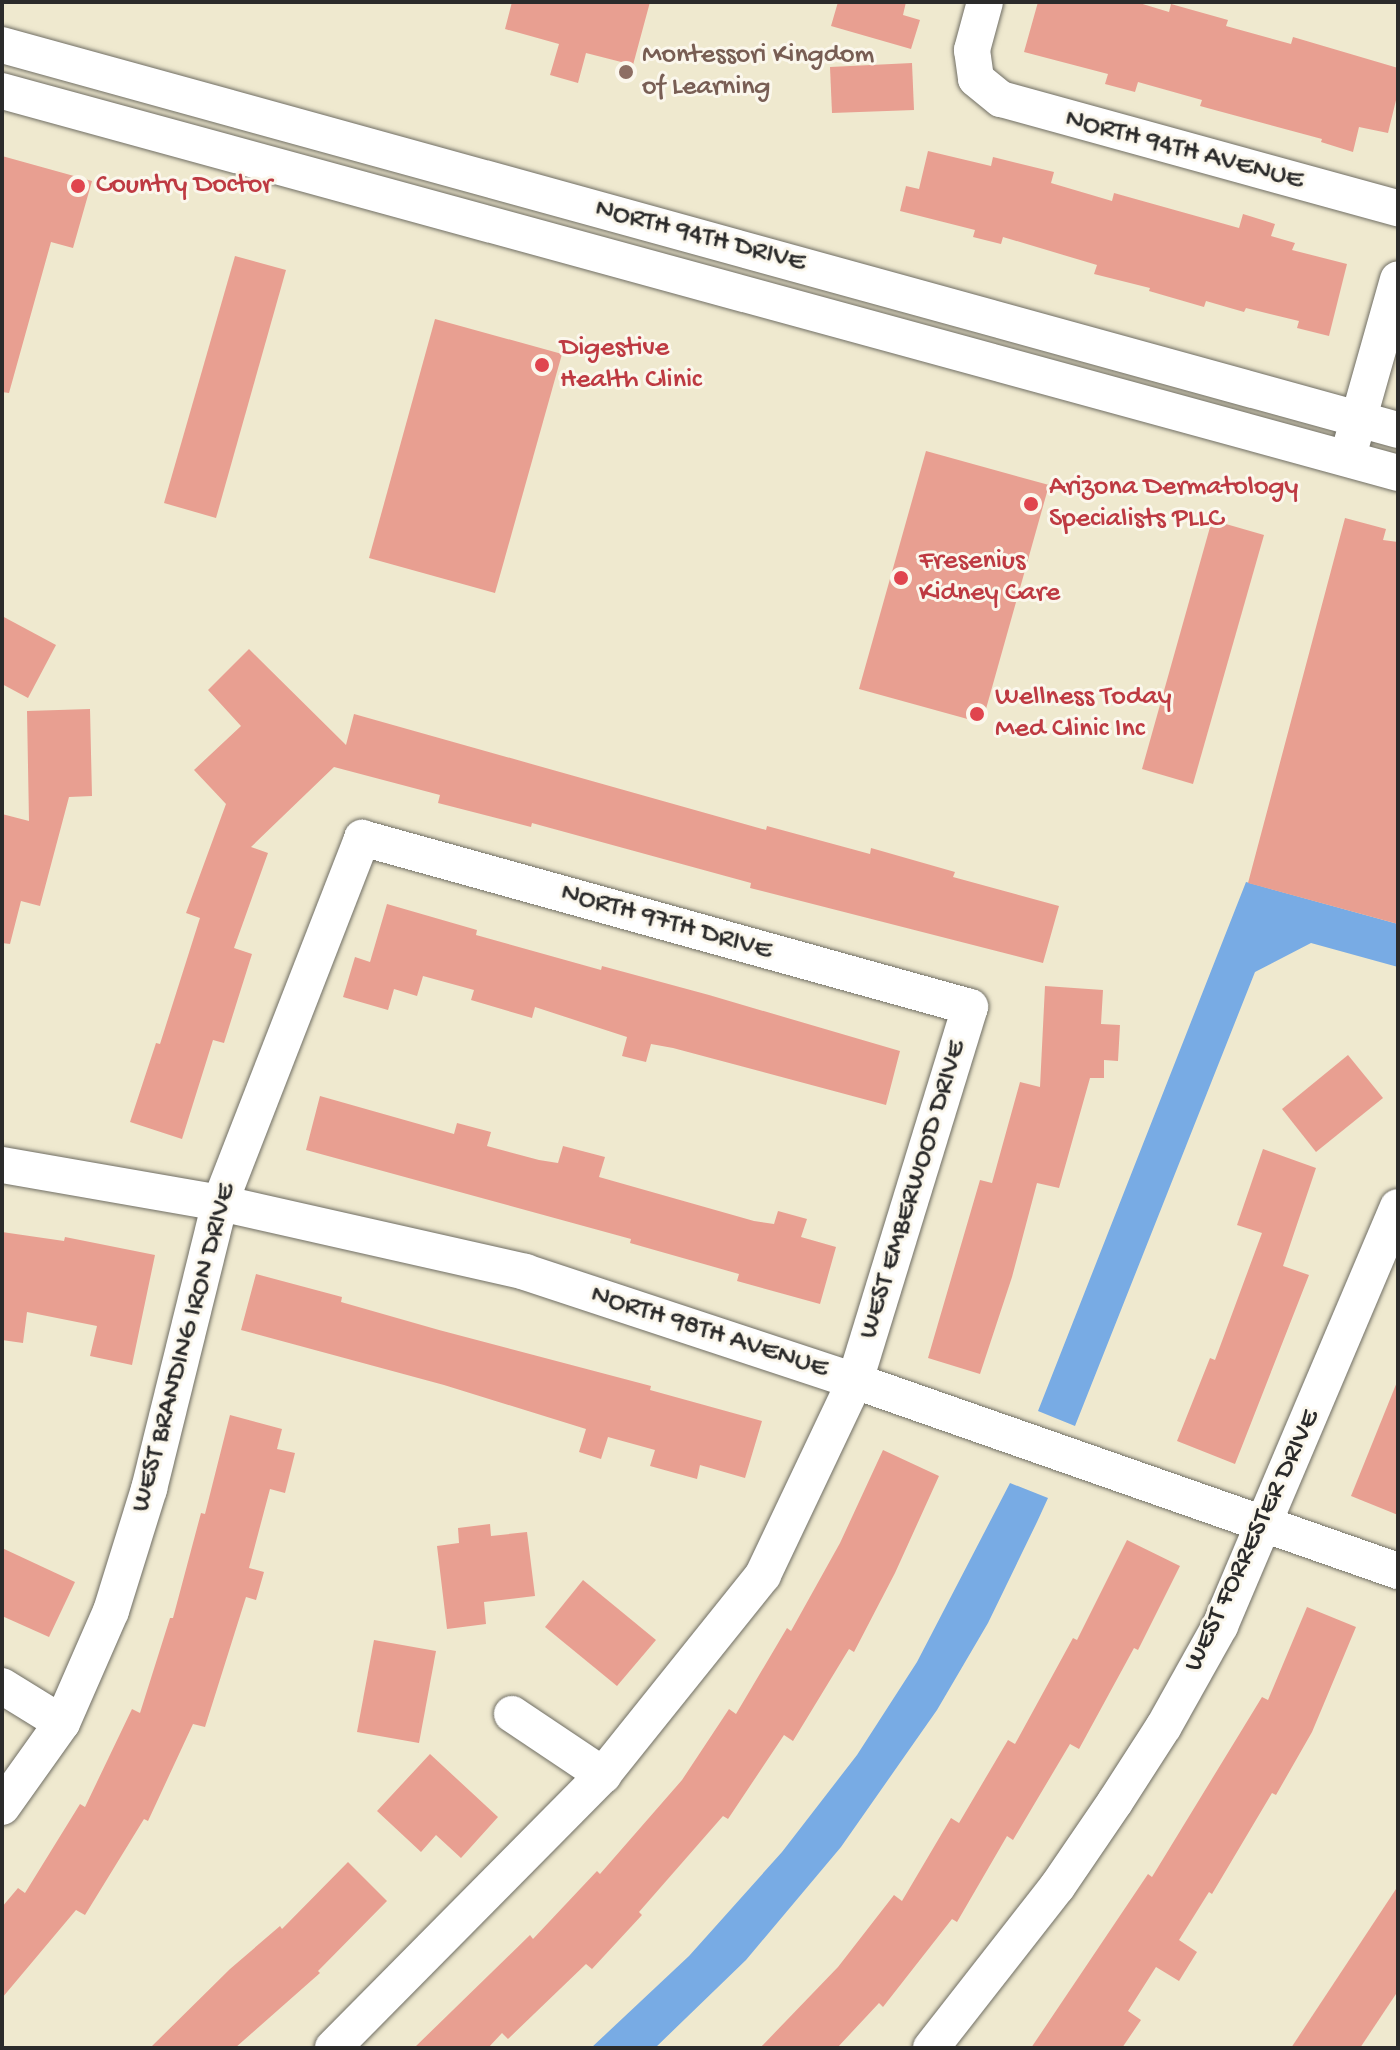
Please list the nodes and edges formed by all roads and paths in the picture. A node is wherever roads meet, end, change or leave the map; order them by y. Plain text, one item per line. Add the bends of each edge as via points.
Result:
1 (985, 2) edge
2 (2, 45) edge
3 (2, 91) edge
4 (1398, 208) edge
5 (705, 238) junction
6 (1398, 279) edge
7 (693, 281) junction
8 (1359, 419) junction
9 (1398, 430) edge
10 (1348, 459) junction
11 (1398, 473) edge
12 (362, 838) joint
13 (970, 1007) joint
14 (2, 1165) edge
15 (220, 1203) junction
16 (1398, 1207) edge
17 (855, 1381) junction
18 (1265, 1525) junction
19 (1398, 1571) edge
20 (2, 1686) edge
21 (512, 1714) dead end
22 (62, 1723) junction
23 (603, 1775) junction
24 (2, 1807) edge
25 (333, 2048) edge
26 (931, 2048) edge

1 - 4 street, NORTH 94TH AVENUE via 972,50 976,79 1001,99
2 - 5 street, NORTH 94TH DRIVE
3 - 7 street, NORTH 94TH DRIVE
5 - 7 street
5 - 8 street, NORTH 94TH DRIVE
6 - 8 street
7 - 10 street, NORTH 94TH DRIVE
8 - 9 street, NORTH 94TH DRIVE
8 - 10 street
10 - 11 street, NORTH 94TH DRIVE
12 - 13 street, NORTH 97TH DRIVE
12 - 15 street, WEST BRANDING IRON DRIVE
13 - 17 street, WEST EMBERWOOD DRIVE
14 - 15 street, NORTH 98TH AVENUE
15 - 17 street, NORTH 98TH AVENUE via 525,1272
15 - 22 street, WEST BRANDING IRON DRIVE via 144,1504 111,1611
16 - 18 street, WEST FORRESTER DRIVE
17 - 18 street, NORTH 98TH AVENUE
17 - 23 street, WEST EMBERWOOD DRIVE via 763,1575
18 - 19 street, NORTH 98TH AVENUE
18 - 26 street, WEST FORRESTER DRIVE via 1220,1626 1164,1726 1057,1887
20 - 22 street
21 - 23 street
22 - 24 street, WEST BRANDING IRON DRIVE
23 - 25 street, WEST EMBERWOOD DRIVE

